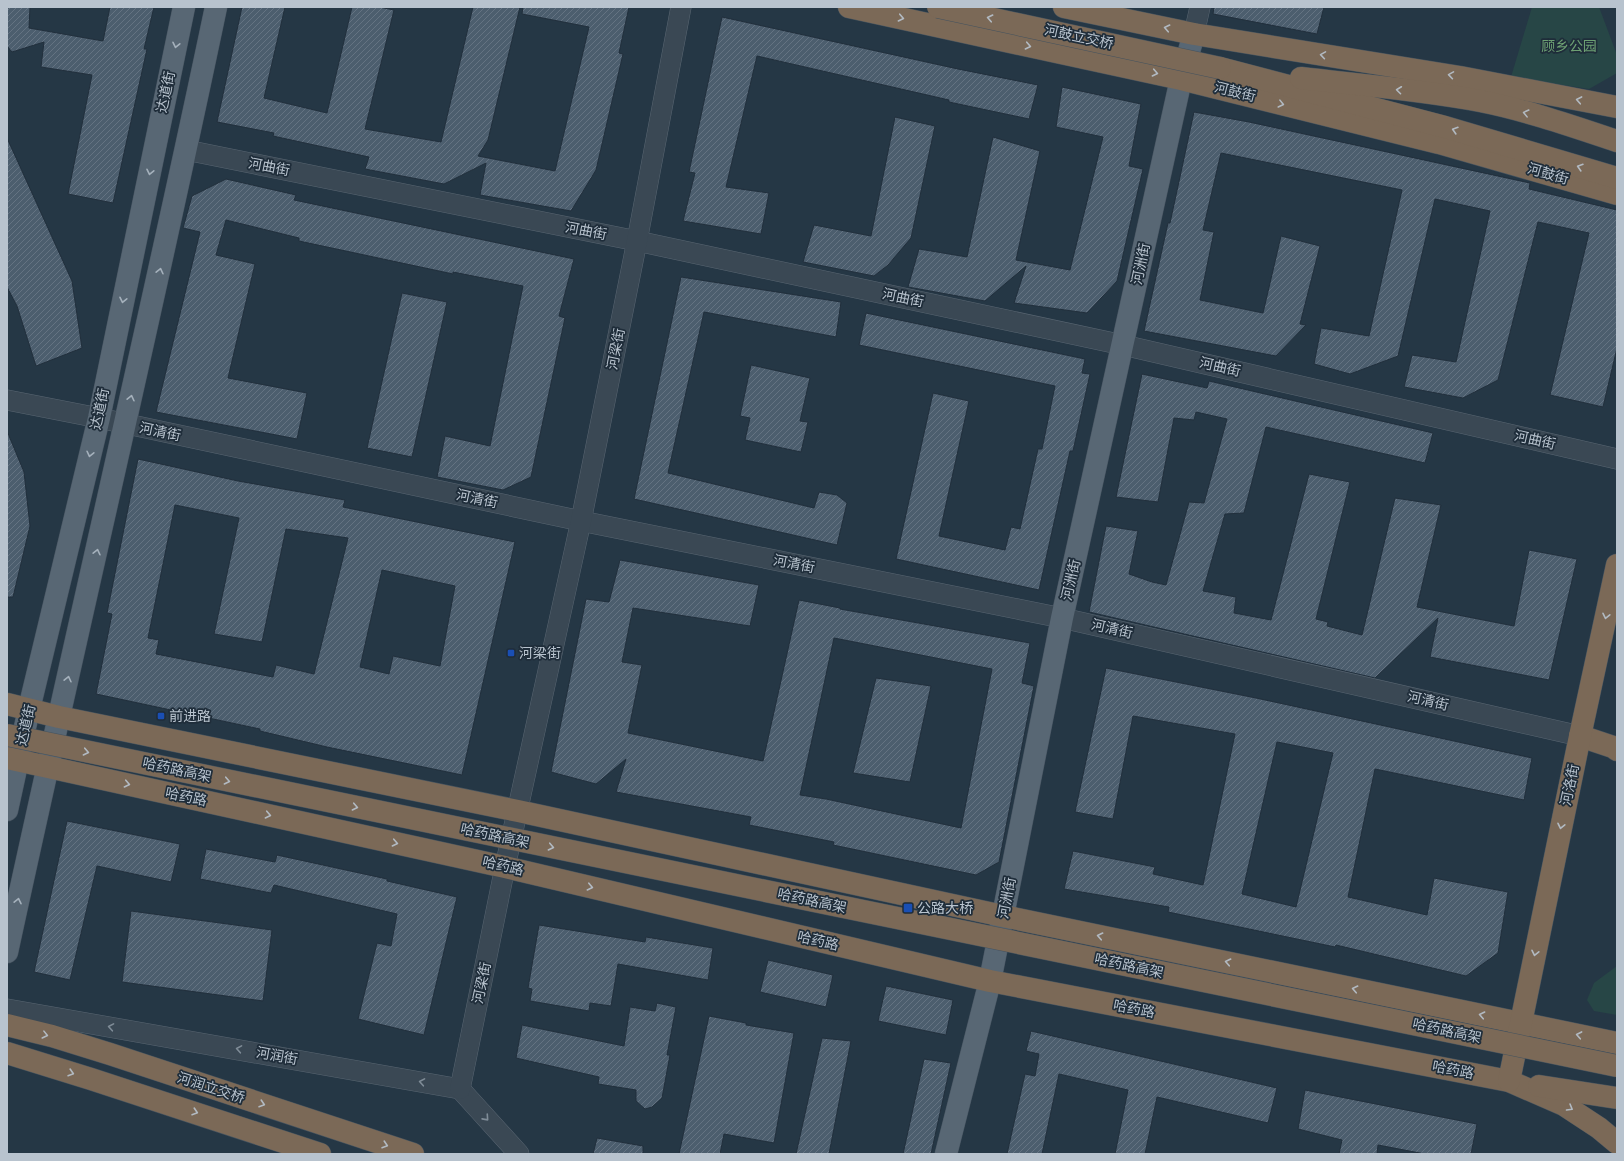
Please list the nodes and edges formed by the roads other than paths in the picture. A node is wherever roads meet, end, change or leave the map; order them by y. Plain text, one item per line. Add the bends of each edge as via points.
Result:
1 (184, 7) edge
2 (216, 7) edge
3 (681, 7) edge
4 (849, 7) edge
5 (938, 7) edge
6 (1064, 7) edge
7 (1200, 7) edge
8 (1194, 34) junction
9 (1220, 68) junction
10 (1181, 79) junction
11 (1617, 107) edge
12 (1617, 141) edge
13 (186, 150) junction
14 (1617, 178) edge
15 (1617, 194) edge
16 (637, 241) junction
17 (1123, 345) junction
18 (7, 400) edge
19 (99, 418) junction
20 (126, 424) junction
21 (1617, 458) edge
22 (581, 521) junction
23 (1617, 565) edge
24 (1062, 618) junction
25 (7, 704) edge
26 (29, 709) junction
27 (59, 717) junction
28 (7, 735) edge
29 (1580, 736) junction
30 (1617, 750) edge
31 (12, 759) edge
32 (47, 767) junction
33 (7, 810) edge
34 (518, 810) junction
35 (506, 867) junction
36 (1003, 916) junction
37 (7, 952) edge
38 (990, 981) junction
39 (7, 1008) edge
40 (1522, 1015) junction
41 (7, 1025) edge
42 (1617, 1043) edge
43 (7, 1053) edge
44 (1617, 1066) edge
45 (1509, 1081) junction
46 (460, 1089) junction
47 (1617, 1098) edge
48 (1617, 1143) edge
49 (320, 1154) edge
50 (413, 1154) edge
51 (519, 1154) edge
52 (946, 1154) edge

1 -> 19 main road, 达道街
2 - 13 main road
3 - 16 street, 河梁街
4 -> 10 highway, 河鼓街
9 -> 5 highway, 河鼓立交桥, bridge
8 -> 6 highway
7 - 8 street, 河洲街
8 - 10 main road, 河洲街
11 -> 8 highway via 1460,77
12 -> 9 highway via 1546,118 1481,102
14 -> 9 highway via 1445,127
10 -> 15 highway, 河鼓街 via 1439,143
10 - 17 main road, 河洲街
13 - 16 street, 河曲街
20 -> 13 main road
16 - 17 street, 河曲街
16 - 22 street, 河梁街
17 - 21 street, 河曲街
17 - 24 main road, 河洲街
18 - 19 street, 河清街
19 - 20 street, 河清街
19 -> 26 main road, 达道街
20 - 22 street, 河清街
27 -> 20 main road
22 - 24 street, 河清街
22 - 34 street, 河梁街
23 -> 29 highway, 河洛街
24 - 29 street, 河清街
24 - 36 main road, 河洲街
25 - 26 highway
26 - 27 highway
26 - 31 main road, 达道街
27 - 32 main road
27 - 34 highway
28 -> 44 highway, 哈药路高架, bridge
29 - 30 highway
29 -> 40 highway, 河洛街
31 - 32 highway, 哈药路
31 - 33 main road, 达道街
32 -> 35 highway, 哈药路
37 -> 32 main road
34 - 35 street, 河梁街
34 - 36 highway
35 -> 38 highway, 哈药路
35 - 46 street, 河梁街
36 - 38 main road, 河洲街
40 -> 36 highway
38 - 45 highway, 哈药路
38 - 52 main road, 河洲街
46 -> 39 street, 河润街
42 -> 40 highway
40 - 45 highway, 河洛街
41 -> 50 highway, 河润立交桥 via 102,1052
43 -> 49 highway
45 - 47 highway
45 -> 48 highway, 哈药路 via 1570,1109
46 -> 51 street

